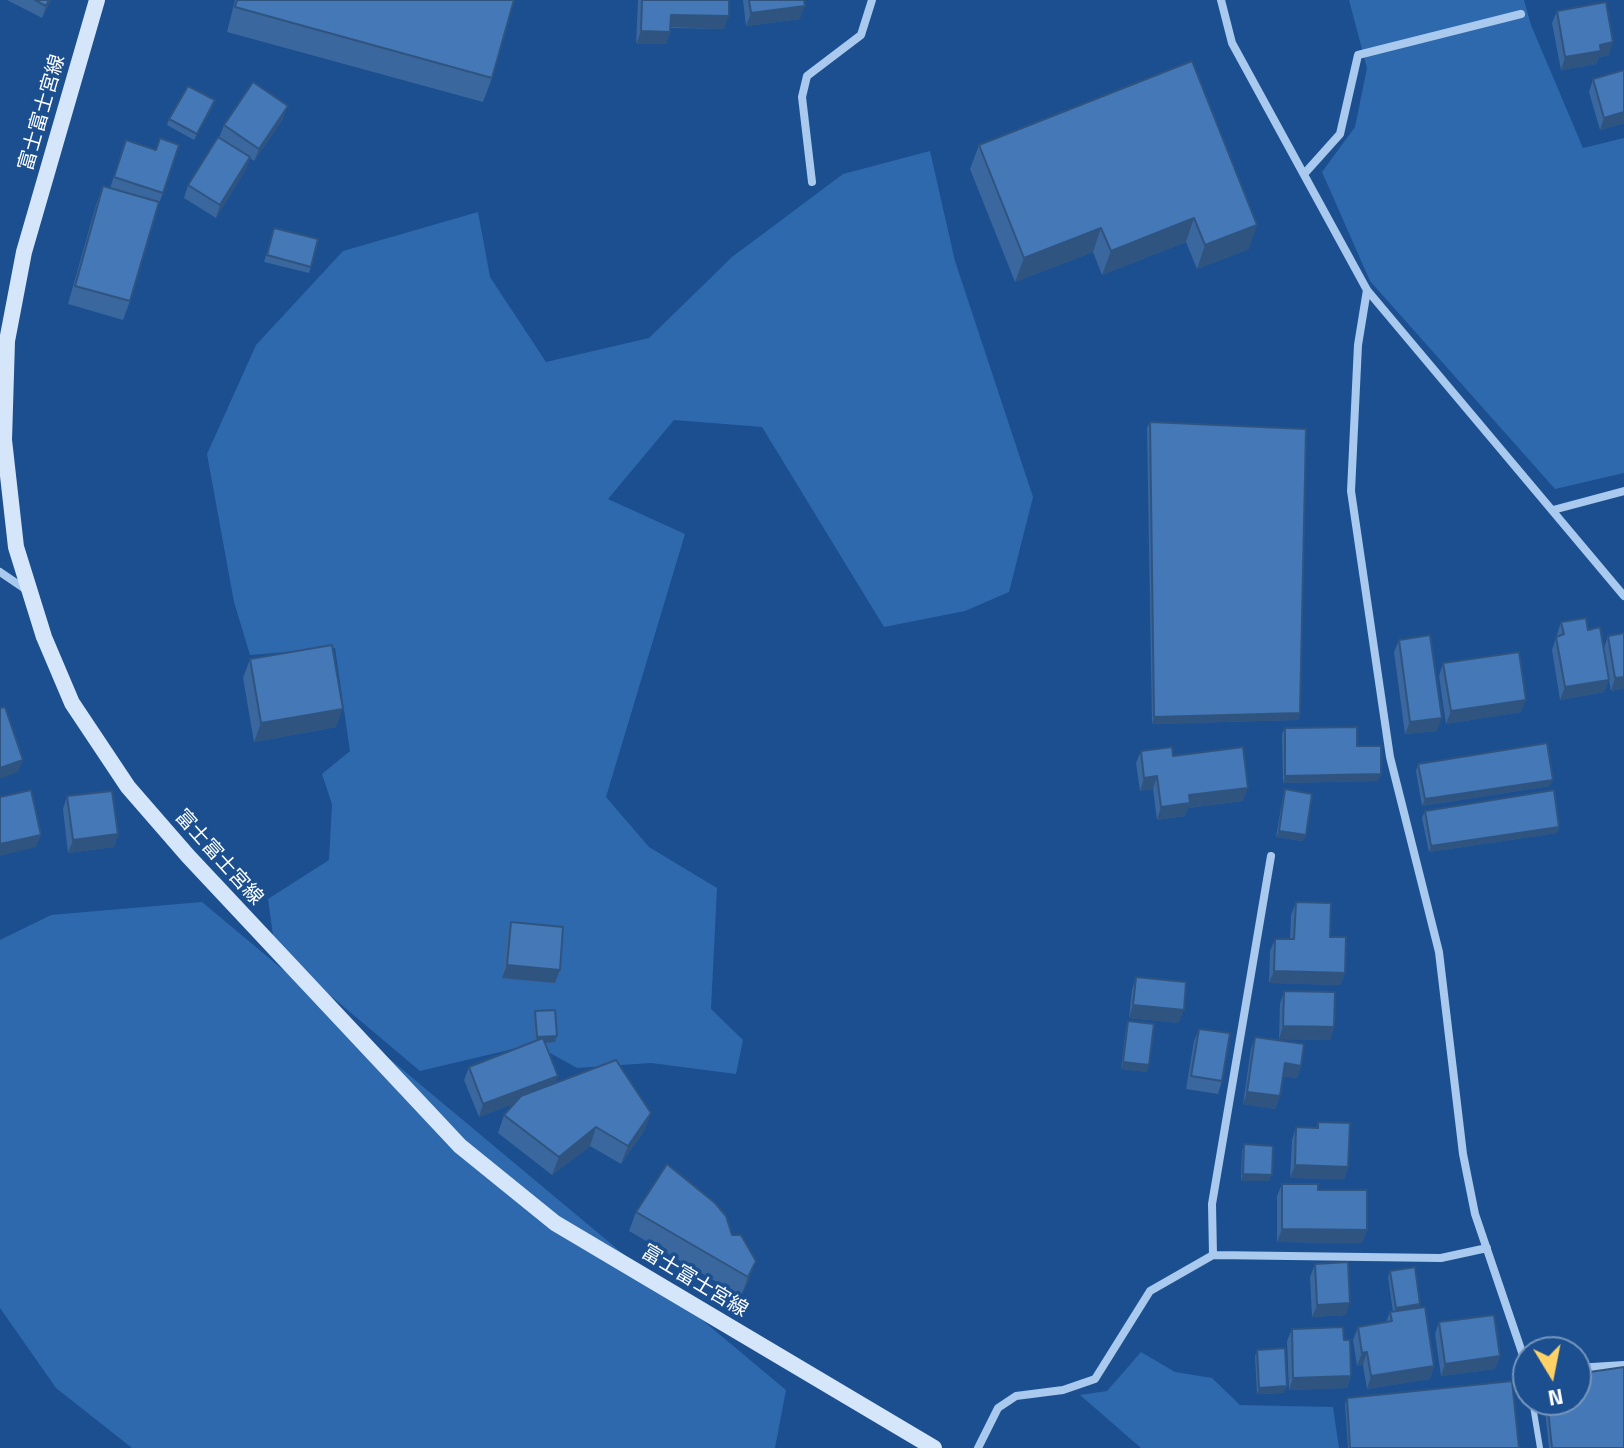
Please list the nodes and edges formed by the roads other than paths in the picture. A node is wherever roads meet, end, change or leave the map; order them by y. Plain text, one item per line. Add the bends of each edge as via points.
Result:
1 (97, 0) edge
2 (872, 0) edge
3 (1221, 0) edge
4 (1521, 14) dead end
5 (1305, 173) junction
6 (812, 182) dead end
7 (1367, 290) junction
8 (1624, 491) edge
9 (1553, 510) junction
10 (0, 572) edge
11 (29, 591) junction
12 (1624, 596) edge
13 (1271, 856) dead end
14 (1487, 1248) junction
15 (1213, 1255) junction
16 (1517, 1336) edge
17 (1624, 1365) edge
18 (1592, 1367) edge
19 (1535, 1416) edge
20 (934, 1448) edge
21 (978, 1448) edge
22 (1540, 1448) edge

1 - 11 main road, 富士富士宮線 via 24,252 7,341 4,440 16,547
2 - 6 street via 861,35 807,76 802,97
3 - 5 street via 1232,43
4 - 5 street via 1358,55 1340,134
5 - 7 street
7 - 9 street
7 - 14 street via 1358,345 1351,491 1390,757 1439,952 1463,1154
8 - 9 street
9 - 12 street
10 - 11 street
11 - 20 main road, 富士富士宮線 via 72,703 128,787 460,1146 555,1223
13 - 15 street via 1212,1204
14 - 15 street via 1441,1258
14 - 16 street
15 - 21 street via 1150,1291 1095,1379 1063,1390 1016,1396 998,1408
17 - 18 street
19 - 22 lane

